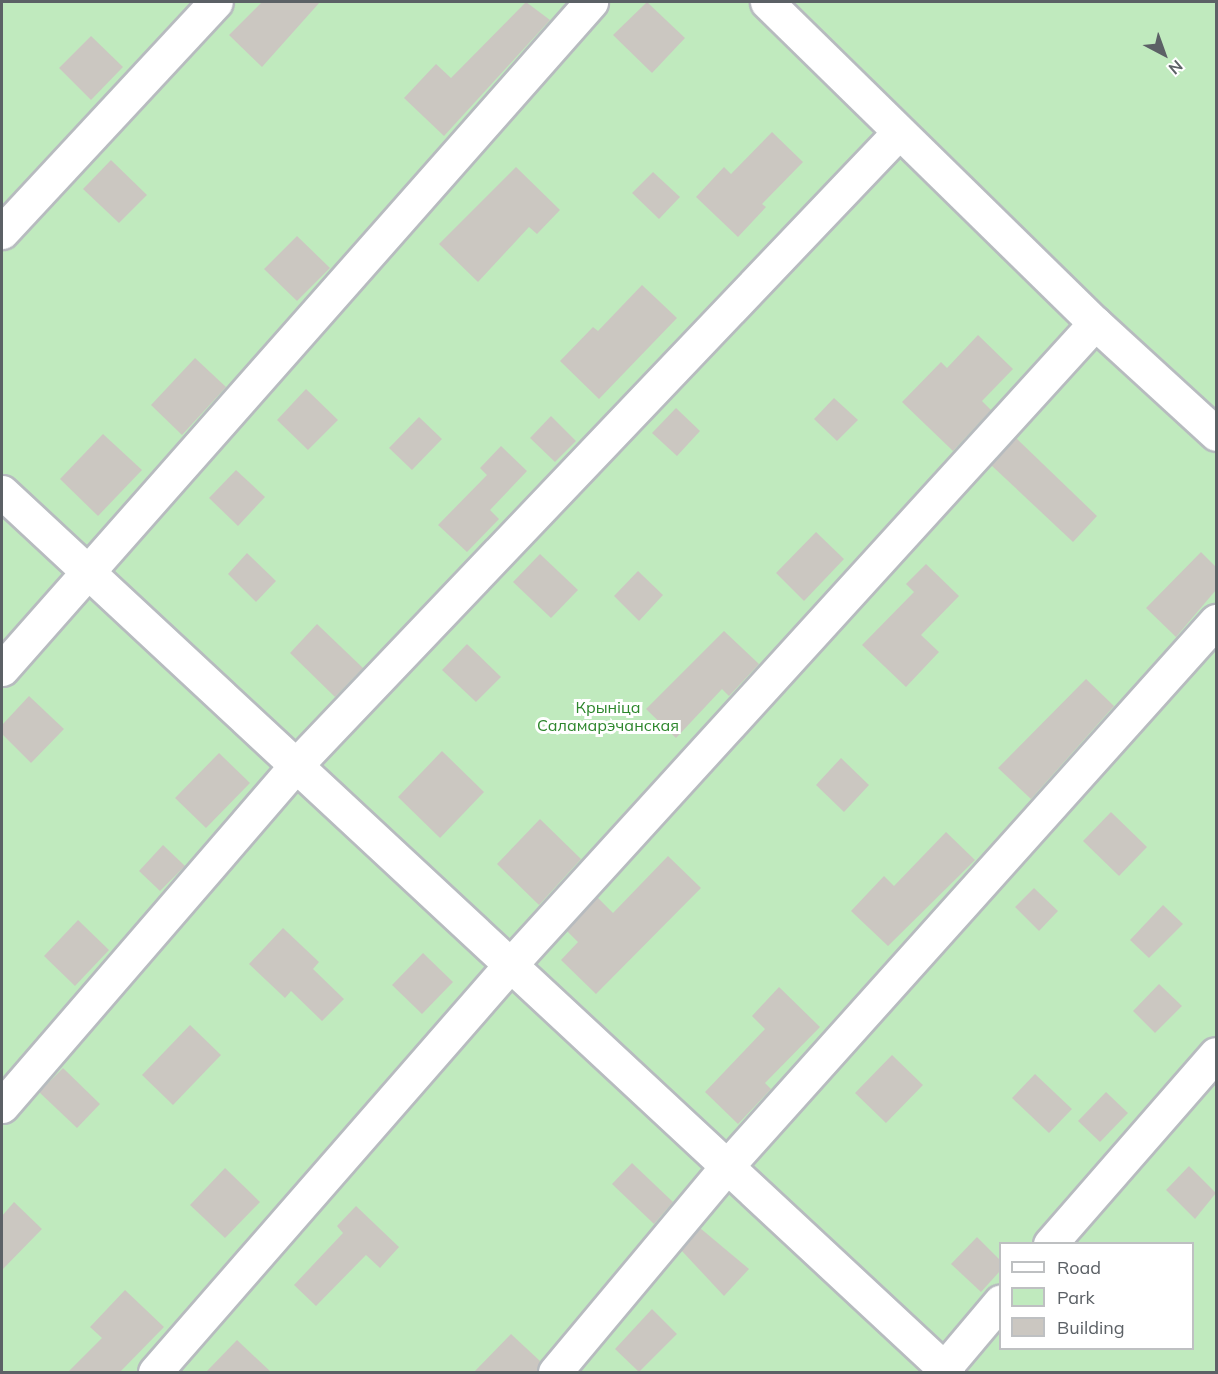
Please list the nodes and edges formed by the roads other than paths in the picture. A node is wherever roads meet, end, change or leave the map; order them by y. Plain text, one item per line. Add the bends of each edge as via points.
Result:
1 (216, 2) edge
2 (591, 2) edge
3 (766, 2) edge
4 (899, 132) junction
5 (2, 232) edge
6 (1095, 323) junction
7 (1216, 434) edge
8 (2, 492) edge
9 (87, 568) junction
10 (1216, 621) edge
11 (2, 669) edge
12 (298, 763) junction
13 (511, 964) junction
14 (1216, 1054) edge
15 (2, 1106) edge
16 (728, 1165) junction
17 (1052, 1242) edge
18 (999, 1303) edge
19 (944, 1371) edge
20 (155, 1372) edge
21 (555, 1372) edge

1 - 5 lane
2 - 9 lane
3 - 4 lane
4 - 6 lane
4 - 12 lane
6 - 7 lane
6 - 13 lane
8 - 9 lane
9 - 11 lane
9 - 12 lane
10 - 16 lane
12 - 13 lane
12 - 15 lane
13 - 16 lane
13 - 20 lane
14 - 17 lane
16 - 19 lane
16 - 21 lane
18 - 19 lane

